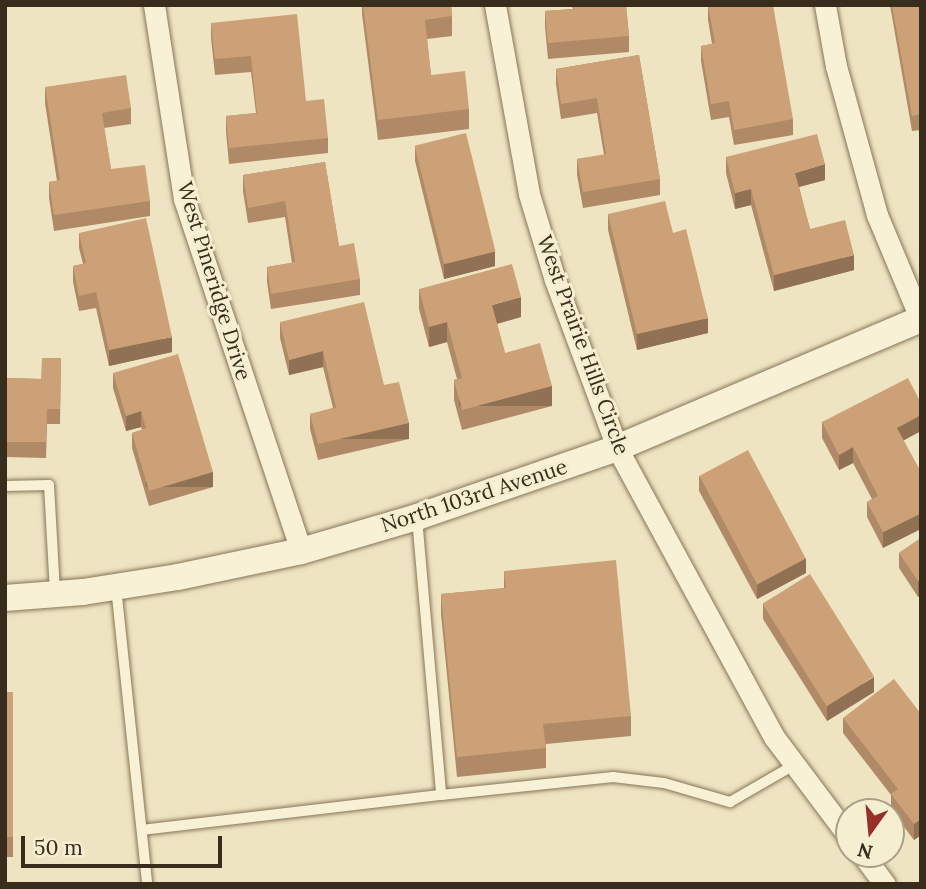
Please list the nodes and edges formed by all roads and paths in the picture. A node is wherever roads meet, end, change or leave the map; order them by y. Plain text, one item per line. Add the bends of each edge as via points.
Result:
1 (155, 5) edge
2 (495, 5) edge
3 (825, 5) edge
4 (921, 320) edge
5 (617, 448) junction
6 (5, 486) edge
7 (417, 517) junction
8 (301, 551) junction
9 (116, 587) junction
10 (55, 594) junction
11 (5, 598) edge
12 (794, 765) junction
13 (441, 795) junction
14 (835, 818) edge
15 (142, 830) junction
16 (873, 868) edge
17 (147, 884) edge
18 (886, 884) edge

1 - 8 street, West Pineridge Drive via 184,199
2 - 5 street, West Prairie Hills Circle via 529,194 555,280
3 - 4 street via 836,66 877,215
4 - 5 street, North 103rd Avenue
5 - 7 street, North 103rd Avenue
5 - 12 street, West Prairie Hills Circle via 774,737
6 - 10 lane via 48,485
7 - 8 street, North 103rd Avenue
7 - 13 lane
8 - 9 street, North 103rd Avenue
9 - 10 street, North 103rd Avenue
9 - 15 lane
10 - 11 street, North 103rd Avenue
12 - 13 lane via 730,802 664,783 613,777
12 - 14 street, West Prairie Hills Circle
13 - 15 lane
15 - 17 lane
16 - 18 street

